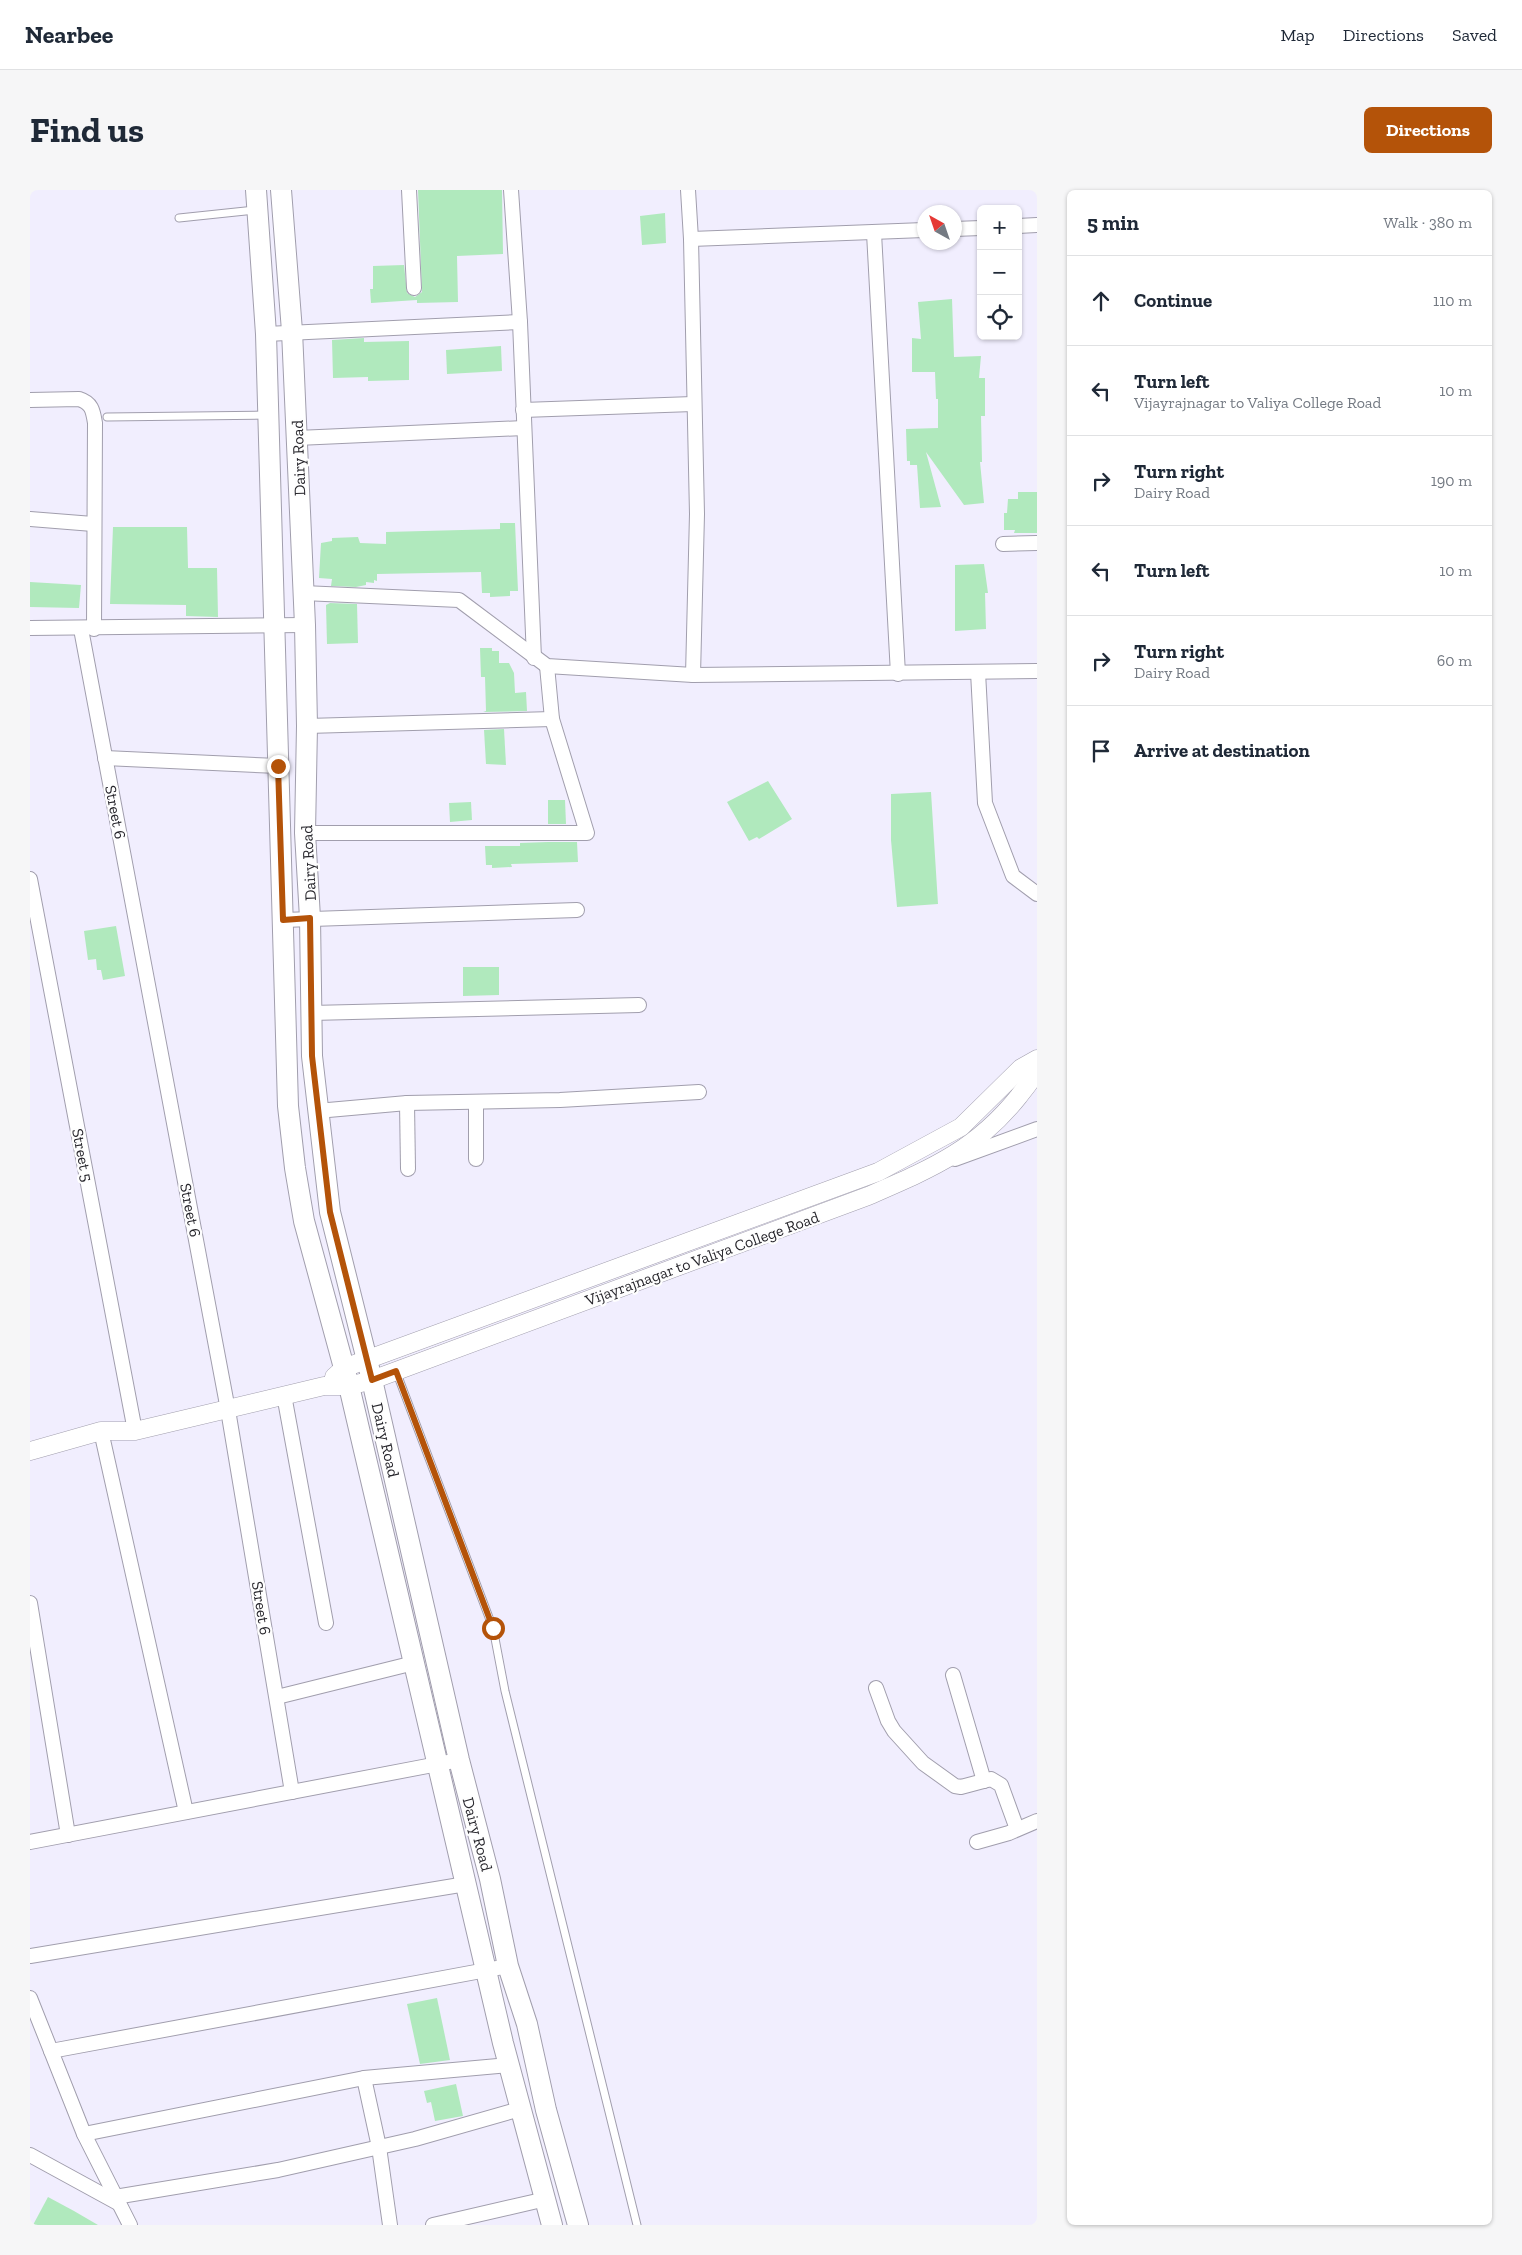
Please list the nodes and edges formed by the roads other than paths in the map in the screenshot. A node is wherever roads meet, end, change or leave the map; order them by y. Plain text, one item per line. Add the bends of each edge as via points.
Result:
1 (281, 190) edge
2 (409, 190) edge
3 (510, 190) edge
4 (688, 190) edge
5 (257, 200) edge
6 (179, 218) dead end
7 (1037, 225) edge
8 (1022, 226) edge
9 (977, 228) edge
10 (962, 229) edge
11 (917, 230) edge
12 (874, 233) junction
13 (691, 239) junction
14 (414, 288) dead end
15 (520, 322) junction
16 (292, 331) junction
17 (266, 334) junction
18 (30, 400) edge
19 (693, 404) junction
20 (523, 410) junction
21 (269, 415) junction
22 (107, 417) dead end
23 (524, 428) junction
24 (297, 438) junction
25 (30, 519) edge
26 (93, 524) junction
27 (1037, 543) edge
28 (1003, 544) dead end
29 (303, 593) junction
30 (305, 625) junction
31 (276, 626) junction
32 (30, 628) edge
33 (88, 629) junction
34 (534, 658) junction
35 (547, 666) junction
36 (1037, 671) edge
37 (978, 672) junction
38 (898, 674) junction
39 (693, 675) junction
40 (552, 719) junction
41 (308, 726) junction
42 (106, 758) junction
43 (278, 766) junction
44 (305, 833) junction
45 (30, 879) edge
46 (1037, 894) edge
47 (577, 910) dead end
48 (310, 918) junction
49 (283, 920) junction
50 (639, 1005) dead end
51 (311, 1013) junction
52 (1037, 1059) edge
53 (1037, 1063) edge
54 (1034, 1084) edge
55 (699, 1092) dead end
56 (476, 1102) junction
57 (407, 1103) junction
58 (317, 1111) junction
59 (1037, 1129) edge
60 (476, 1159) dead end
61 (940, 1164) junction
62 (408, 1169) dead end
63 (367, 1360) junction
64 (396, 1371) junction
65 (346, 1377) junction
66 (372, 1380) junction
67 (284, 1395) junction
68 (228, 1410) junction
69 (101, 1431) junction
70 (135, 1431) junction
71 (30, 1451) edge
72 (30, 1603) edge
73 (326, 1623) dead end
74 (414, 1664) junction
75 (953, 1675) dead end
76 (876, 1688) dead end
77 (276, 1697) junction
78 (459, 1760) junction
79 (437, 1763) junction
80 (984, 1781) junction
81 (292, 1792) junction
82 (186, 1812) junction
83 (1037, 1820) edge
84 (1017, 1829) junction
85 (68, 1835) junction
86 (30, 1842) edge
87 (977, 1842) dead end
88 (466, 1884) junction
89 (30, 1956) edge
90 (508, 1966) junction
91 (486, 1971) junction
92 (30, 1998) edge
93 (51, 2051) junction
94 (509, 2065) junction
95 (364, 2078) junction
96 (520, 2109) junction
97 (84, 2134) junction
98 (379, 2147) junction
99 (30, 2155) edge
100 (546, 2198) junction
101 (117, 2200) junction
102 (130, 2225) edge
103 (390, 2225) edge
104 (433, 2225) edge
105 (552, 2225) edge
106 (578, 2225) edge
107 (637, 2225) edge

1 - 16 main road, Dairy Road
2 - 14 street
3 - 15 street
4 - 13 street
5 - 6 lane
5 - 17 main road, Dairy Road
7 - 8 street
9 - 10 street
11 - 12 street
12 - 13 street
12 - 38 street
13 - 19 street
15 - 16 street
15 - 20 street
16 - 17 street
16 - 24 main road, Dairy Road
17 - 21 main road, Dairy Road
18 - 26 street, Street 6 via 80,399 93,409
19 - 20 street
19 - 39 street via 697,514
20 - 23 street
21 - 22 lane
21 - 31 main road, Dairy Road
23 - 24 street
23 - 34 street
24 - 29 main road, Dairy Road
25 - 26 street
26 - 33 street, Street 6
27 - 28 street
29 - 30 main road, Dairy Road
29 - 34 street via 459,600
30 - 31 street
30 - 41 main road, Dairy Road
31 - 33 street
31 - 43 main road, Dairy Road
32 - 33 street
33 - 42 street, Street 6
34 - 35 street
35 - 39 street
35 - 40 street
36 - 37 street
37 - 38 street
37 - 46 street via 985,803 1013,876
38 - 39 street
40 - 41 street
40 - 44 street via 586,834
41 - 44 main road, Dairy Road
42 - 43 street
42 - 68 street, Street 6
43 - 49 main road, Dairy Road
44 - 48 main road, Dairy Road
45 - 70 street, Street 5
47 - 48 street
48 - 49 street
48 - 51 main road, Dairy Road
49 - 65 main road, Dairy Road via 288,1106 295,1168 304,1221
50 - 51 street
51 - 58 main road, Dairy Road
52 - 63 street, Vijayrajnagar to Valiya College Road via 1021,1068 961,1127 878,1172
53 - 54 street, Vijayrajnagar to Valiya College Road
54 - 61 street, Vijayrajnagar to Valiya College Road via 975,1140
55 - 56 street
56 - 57 street
56 - 60 street
57 - 58 street
57 - 62 street
58 - 63 main road, Dairy Road via 330,1212
59 - 61 street
61 - 64 street, Vijayrajnagar to Valiya College Road via 868,1196
63 - 65 street, Vijayrajnagar to Valiya College Road
63 - 66 main road, Dairy Road
64 - 66 street, Vijayrajnagar to Valiya College Road
64 - 107 lane via 493,1628 504,1691
65 - 66 street, Vijayrajnagar to Valiya College Road
65 - 67 street, Vijayrajnagar to Valiya College Road via 324,1386
65 - 74 main road, Dairy Road
66 - 78 main road, Dairy Road
67 - 68 street, Vijayrajnagar to Valiya College Road
67 - 73 street
68 - 70 street, Vijayrajnagar to Valiya College Road
68 - 77 street, Street 6
69 - 70 street, Vijayrajnagar to Valiya College Road
69 - 71 street, Vijayrajnagar to Valiya College Road
69 - 82 street
72 - 85 street
74 - 77 street
74 - 79 main road, Dairy Road
75 - 80 street
76 - 80 street via 888,1721 923,1763 955,1786
77 - 81 street, Street 6
78 - 79 street
78 - 90 main road, Dairy Road via 490,1879
79 - 81 street
79 - 88 main road, Dairy Road
80 - 84 street via 991,1779 1001,1785
81 - 82 street
82 - 85 street
83 - 84 street
84 - 87 street
85 - 86 street
88 - 89 street
88 - 91 main road, Dairy Road
90 - 91 street
90 - 106 main road, Dairy Road via 527,2024 546,2110
91 - 93 street
91 - 94 main road, Dairy Road
92 - 93 street
93 - 97 street
94 - 95 street
94 - 96 main road, Dairy Road
95 - 97 street
95 - 98 street
96 - 98 street
96 - 100 main road, Dairy Road
97 - 101 street
98 - 101 street via 278,2170
98 - 103 street
99 - 101 street
100 - 104 street
100 - 105 main road, Dairy Road
101 - 102 street

